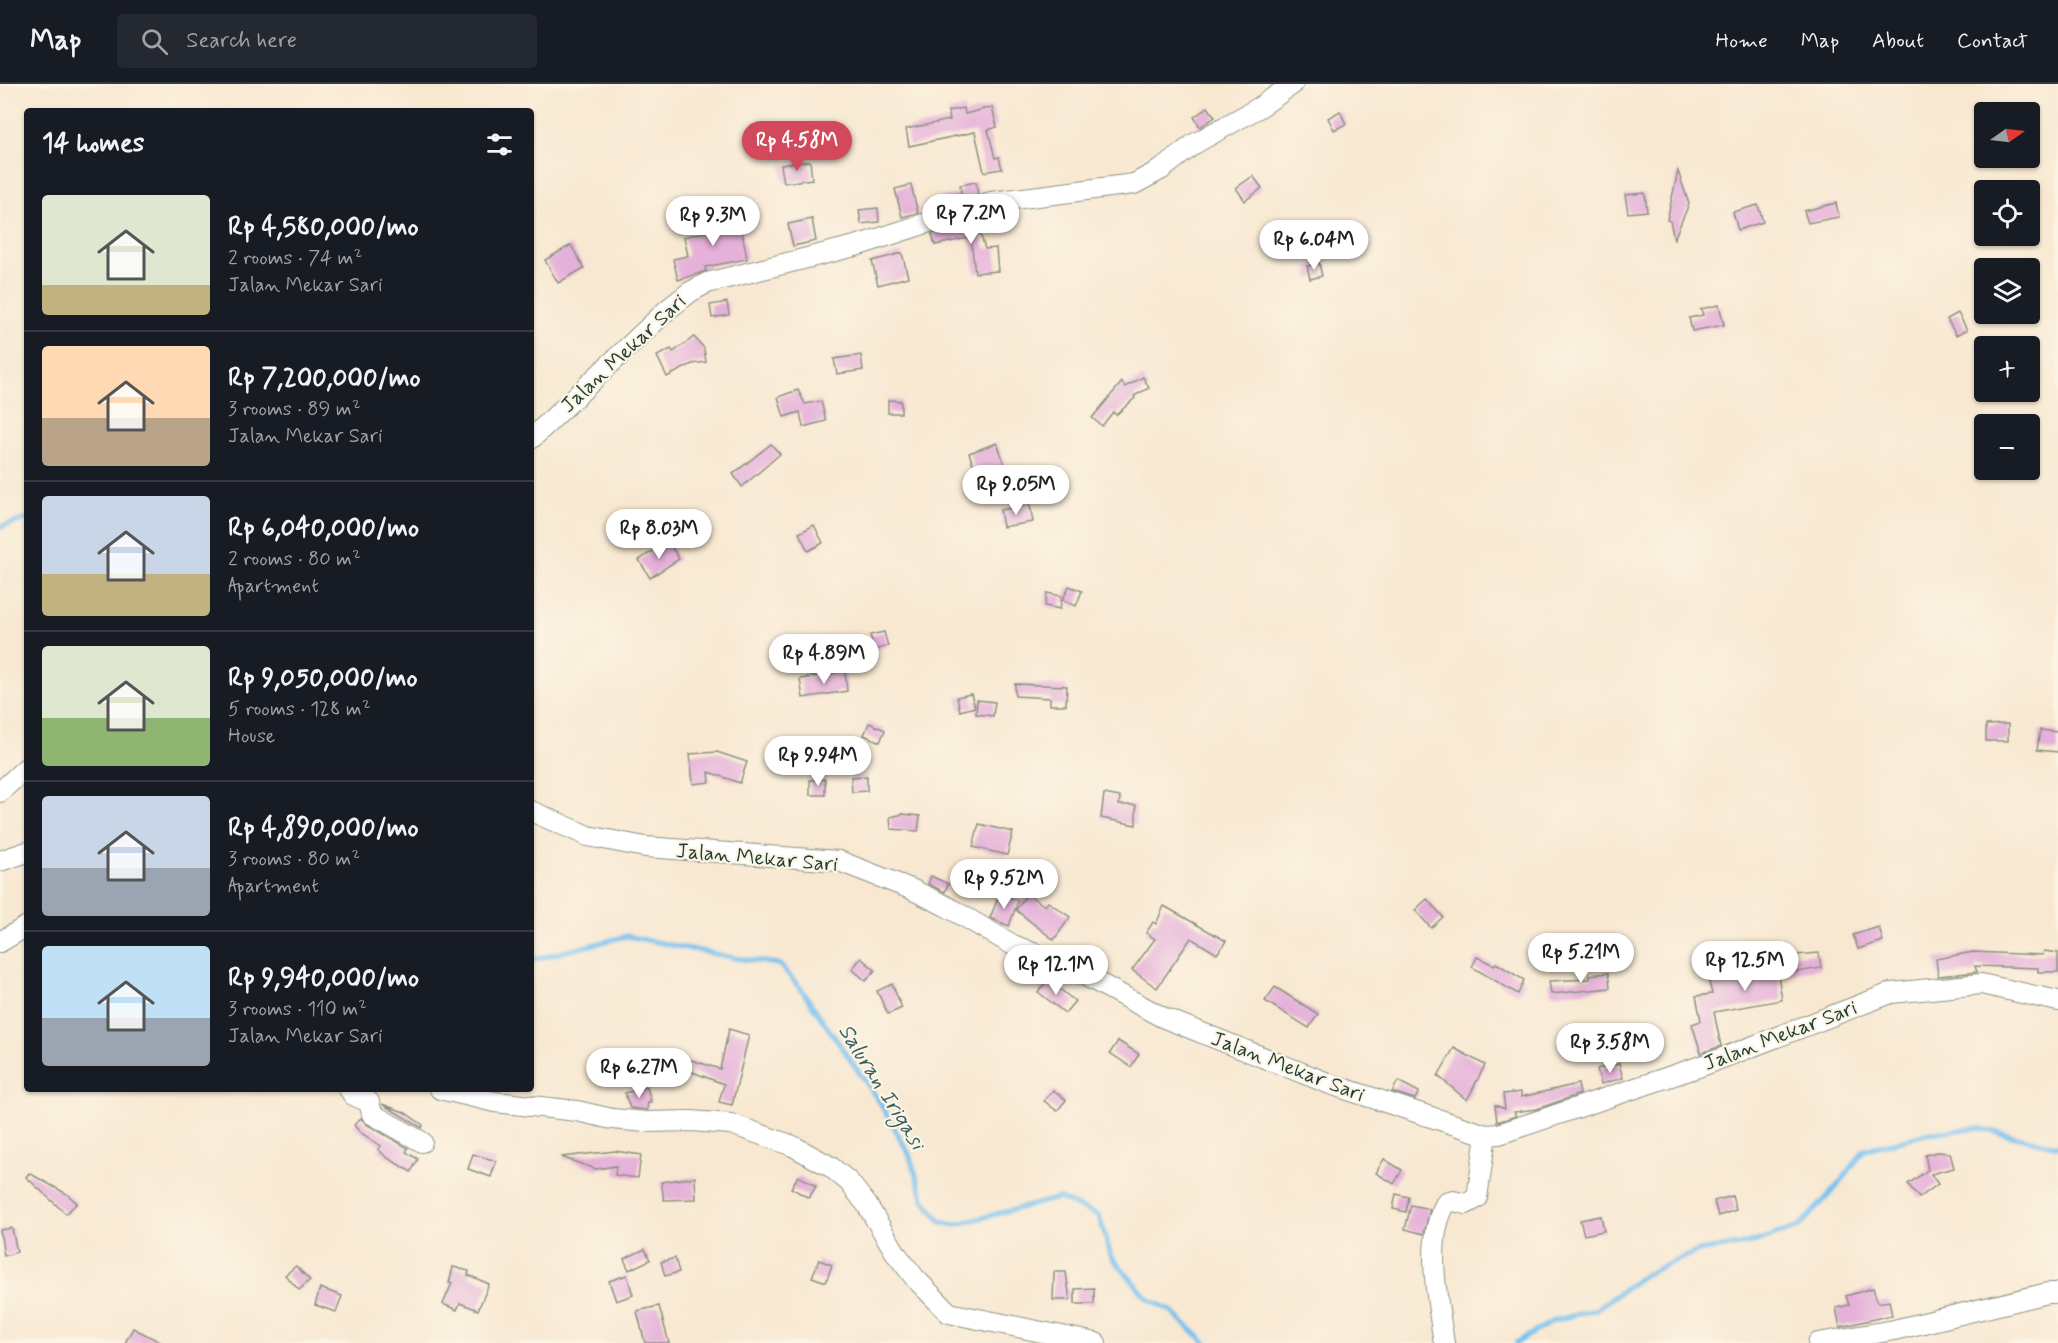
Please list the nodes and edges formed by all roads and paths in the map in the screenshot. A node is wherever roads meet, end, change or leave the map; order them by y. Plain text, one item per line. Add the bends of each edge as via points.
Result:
1 (1293, 84) edge
2 (534, 436) edge
3 (24, 770) edge
4 (0, 792) edge
5 (534, 812) edge
6 (24, 853) edge
7 (0, 861) edge
8 (24, 928) edge
9 (0, 942) edge
10 (2058, 1000) edge
11 (351, 1092) edge
12 (453, 1092) edge
13 (1486, 1135) junction
14 (422, 1142) dead end
15 (2058, 1293) edge
16 (1096, 1343) edge
17 (1444, 1343) edge
18 (1818, 1343) edge

1 - 2 street, Jalan Mekar Sari via 1134,184 991,202 859,245 707,283 666,310
3 - 4 street
5 - 13 street, Jalan Mekar Sari via 588,836 645,847 839,861 911,889 1012,945 1073,969 1162,1017 1330,1084
6 - 7 street
8 - 9 street
10 - 13 street, Jalan Mekar Sari via 1981,984 1891,993 1707,1064 1499,1134
11 - 14 street via 369,1102 372,1114
12 - 16 street via 612,1119 731,1124 793,1146 849,1182 909,1270 949,1313
13 - 17 street via 1476,1197 1466,1204 1446,1203 1436,1239 1434,1259
15 - 18 street

